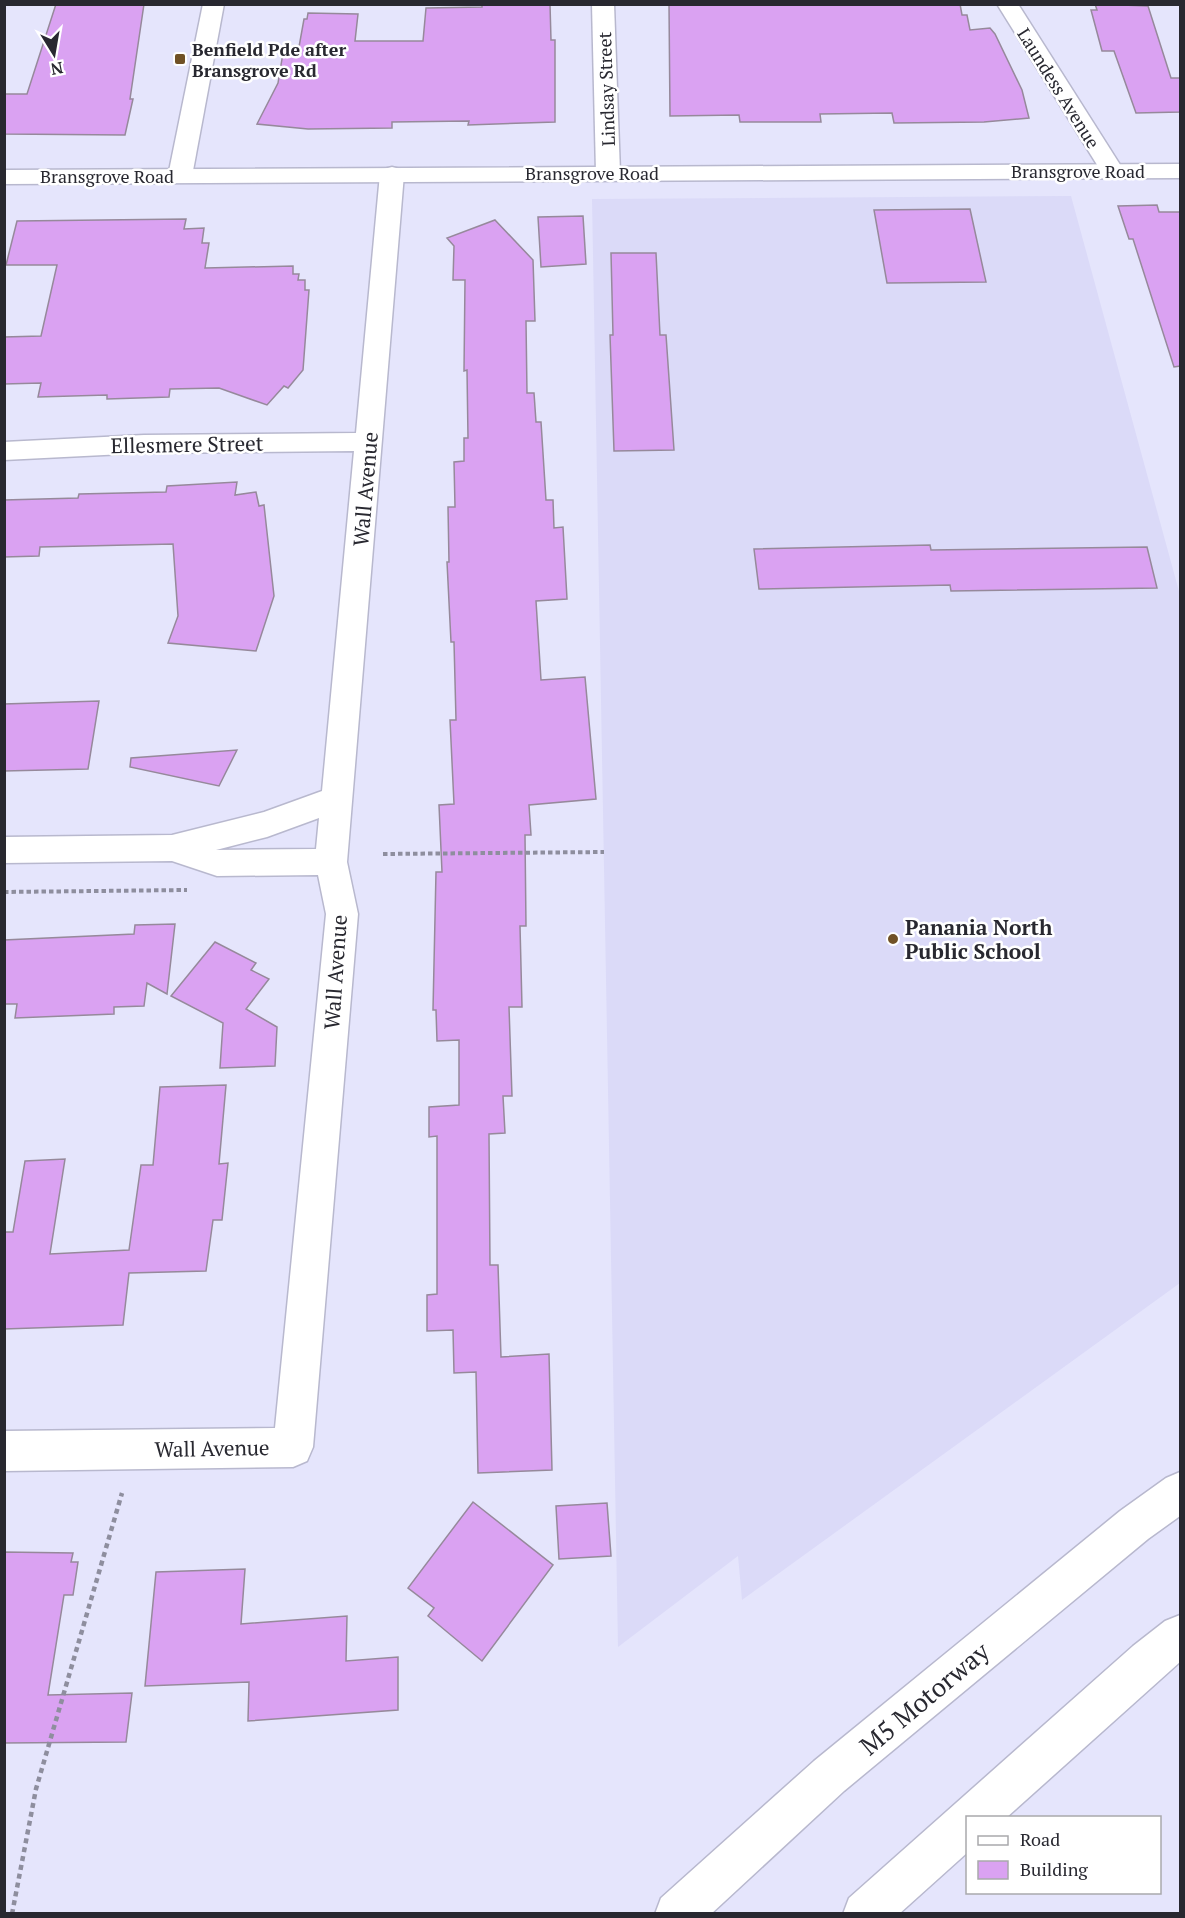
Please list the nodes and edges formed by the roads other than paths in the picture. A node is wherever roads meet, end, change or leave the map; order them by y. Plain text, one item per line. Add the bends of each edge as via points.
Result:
1 (214, 4) edge
2 (603, 4) edge
3 (1007, 4) edge
4 (1112, 171) junction
5 (1180, 171) edge
6 (608, 173) junction
7 (392, 174) junction
8 (180, 176) junction
9 (4, 177) edge
10 (369, 442) junction
11 (4, 451) edge
12 (336, 799) junction
13 (172, 848) junction
14 (4, 850) edge
15 (331, 862) junction
16 (4, 1451) edge
17 (1180, 1492) edge
18 (1180, 1636) edge
19 (975, 1816) edge
20 (966, 1824) edge
21 (676, 1914) edge
22 (865, 1914) edge

1 - 8 main road
2 - 6 main road, Lindsay Street
3 - 4 main road, Laundess Avenue
4 - 5 main road, Bransgrove Road
4 - 6 main road, Bransgrove Road
6 - 7 main road, Bransgrove Road
7 - 8 main road, Bransgrove Road
7 - 10 main road, Wall Avenue
8 - 9 main road, Bransgrove Road
10 - 11 main road, Ellesmere Street via 144,444
10 - 12 main road, Wall Avenue
12 - 13 main road via 267,824
12 - 15 main road, Wall Avenue
13 - 14 main road
13 - 15 main road via 217,863
15 - 16 main road, Wall Avenue via 342,914 293,1447
17 - 21 main road, M5 Motorway via 1134,1525 829,1776
18 - 19 main road
20 - 22 main road

